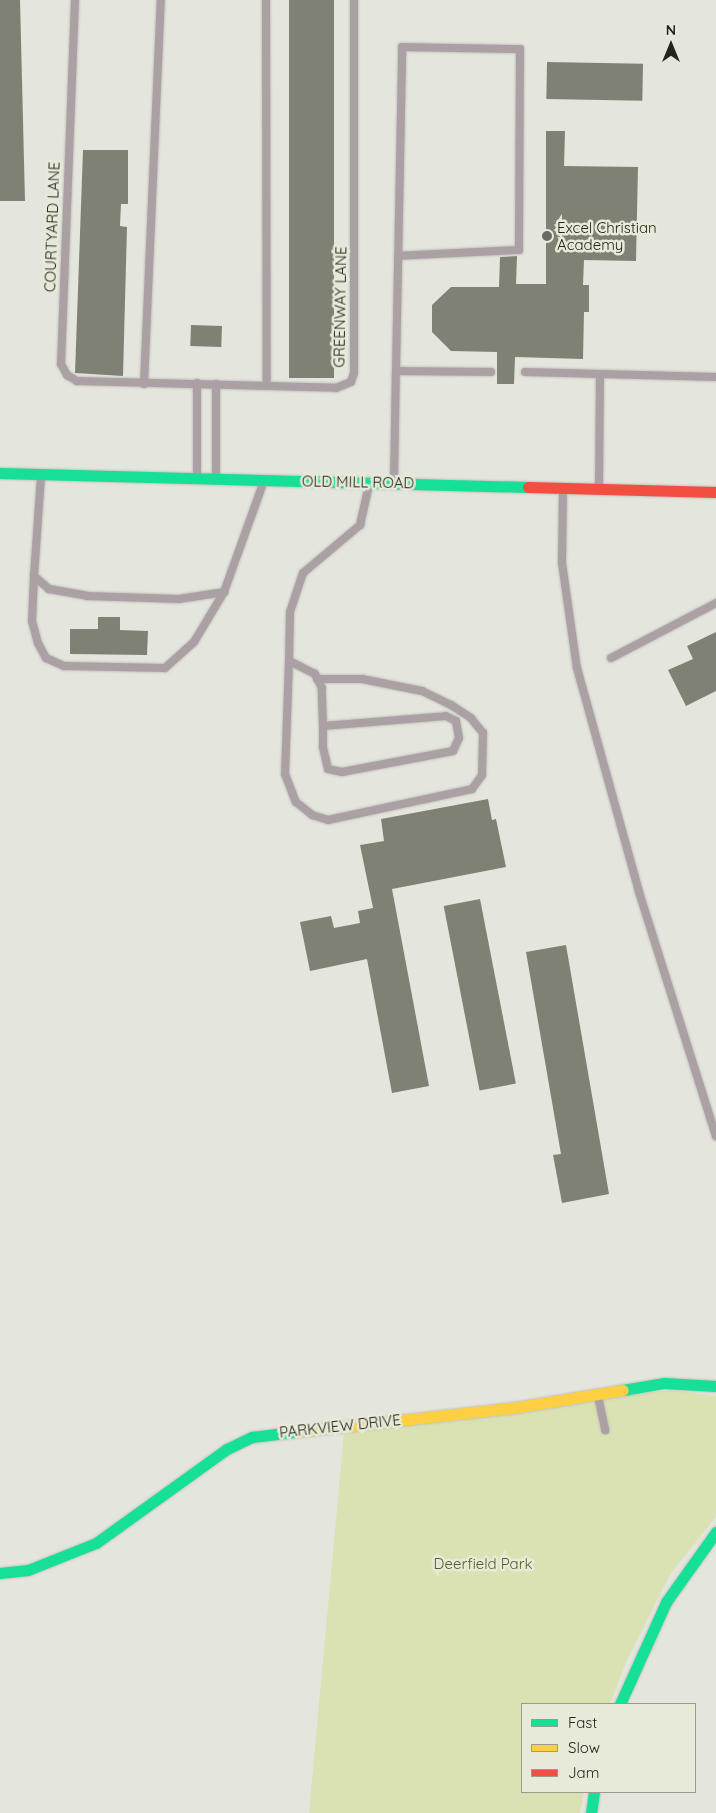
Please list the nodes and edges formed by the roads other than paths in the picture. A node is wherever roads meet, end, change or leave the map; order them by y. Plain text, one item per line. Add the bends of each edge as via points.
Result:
1 (74, 0) edge
2 (161, 0) edge
3 (266, 0) edge
4 (354, 0) edge
5 (398, 256) junction
6 (396, 371) junction
7 (490, 372) dead end
8 (525, 372) dead end
9 (600, 374) junction
10 (716, 377) edge
11 (144, 384) junction
12 (197, 384) junction
13 (216, 384) junction
14 (266, 386) junction
15 (0, 473) edge
16 (41, 474) junction
17 (197, 478) junction
18 (216, 479) junction
19 (265, 480) junction
20 (370, 483) junction
21 (394, 483) junction
22 (563, 488) junction
23 (599, 489) junction
24 (716, 492) edge
25 (34, 576) junction
26 (224, 592) junction
27 (716, 604) edge
28 (611, 658) dead end
29 (289, 662) junction
30 (317, 679) junction
31 (323, 726) junction
32 (716, 1136) edge
33 (716, 1386) edge
34 (597, 1394) junction
35 (605, 1430) dead end
36 (716, 1532) edge
37 (0, 1573) edge
38 (620, 1703) edge
39 (594, 1793) edge
40 (591, 1813) edge

1 - 11 lane, COURTYARD LANE via 61,364 67,375 77,381
2 - 11 lane
3 - 14 lane
4 - 14 lane, GREENWAY LANE via 354,373 351,382 336,388
5 - 5 lane via 402,47 520,49 519,250
5 - 6 lane
6 - 7 lane
6 - 21 lane
8 - 9 lane
9 - 10 lane
9 - 23 lane
11 - 12 lane, COURTYARD LANE
12 - 13 lane, COURTYARD LANE
12 - 17 lane
13 - 14 lane, COURTYARD LANE
13 - 18 lane
15 - 16 street, OLD MILL ROAD
16 - 17 street, OLD MILL ROAD
16 - 25 lane
17 - 18 street, OLD MILL ROAD
18 - 19 street, OLD MILL ROAD
19 - 20 street, OLD MILL ROAD
19 - 26 lane
20 - 21 street, OLD MILL ROAD
20 - 29 lane via 360,525 303,573 290,612
21 - 22 street, OLD MILL ROAD
22 - 23 street, OLD MILL ROAD
22 - 32 lane via 562,564 578,668 638,892
23 - 24 street, OLD MILL ROAD
25 - 26 lane via 49,589 87,596 179,599
25 - 26 lane via 32,621 38,643 46,658 64,666 164,668 194,642
27 - 28 lane
29 - 30 lane
29 - 30 lane via 284,774 296,802 312,815 328,820 472,789 482,775 483,733 471,718 451,705 422,692 371,681
30 - 31 lane via 322,688
31 - 31 lane via 328,769 342,772 453,751 459,738 456,721 446,716
33 - 34 street, PARKVIEW DRIVE via 678,1382
34 - 35 lane
34 - 37 street, PARKVIEW DRIVE via 518,1407 252,1436 227,1449 96,1543 28,1570
36 - 38 street via 666,1602
39 - 40 street

